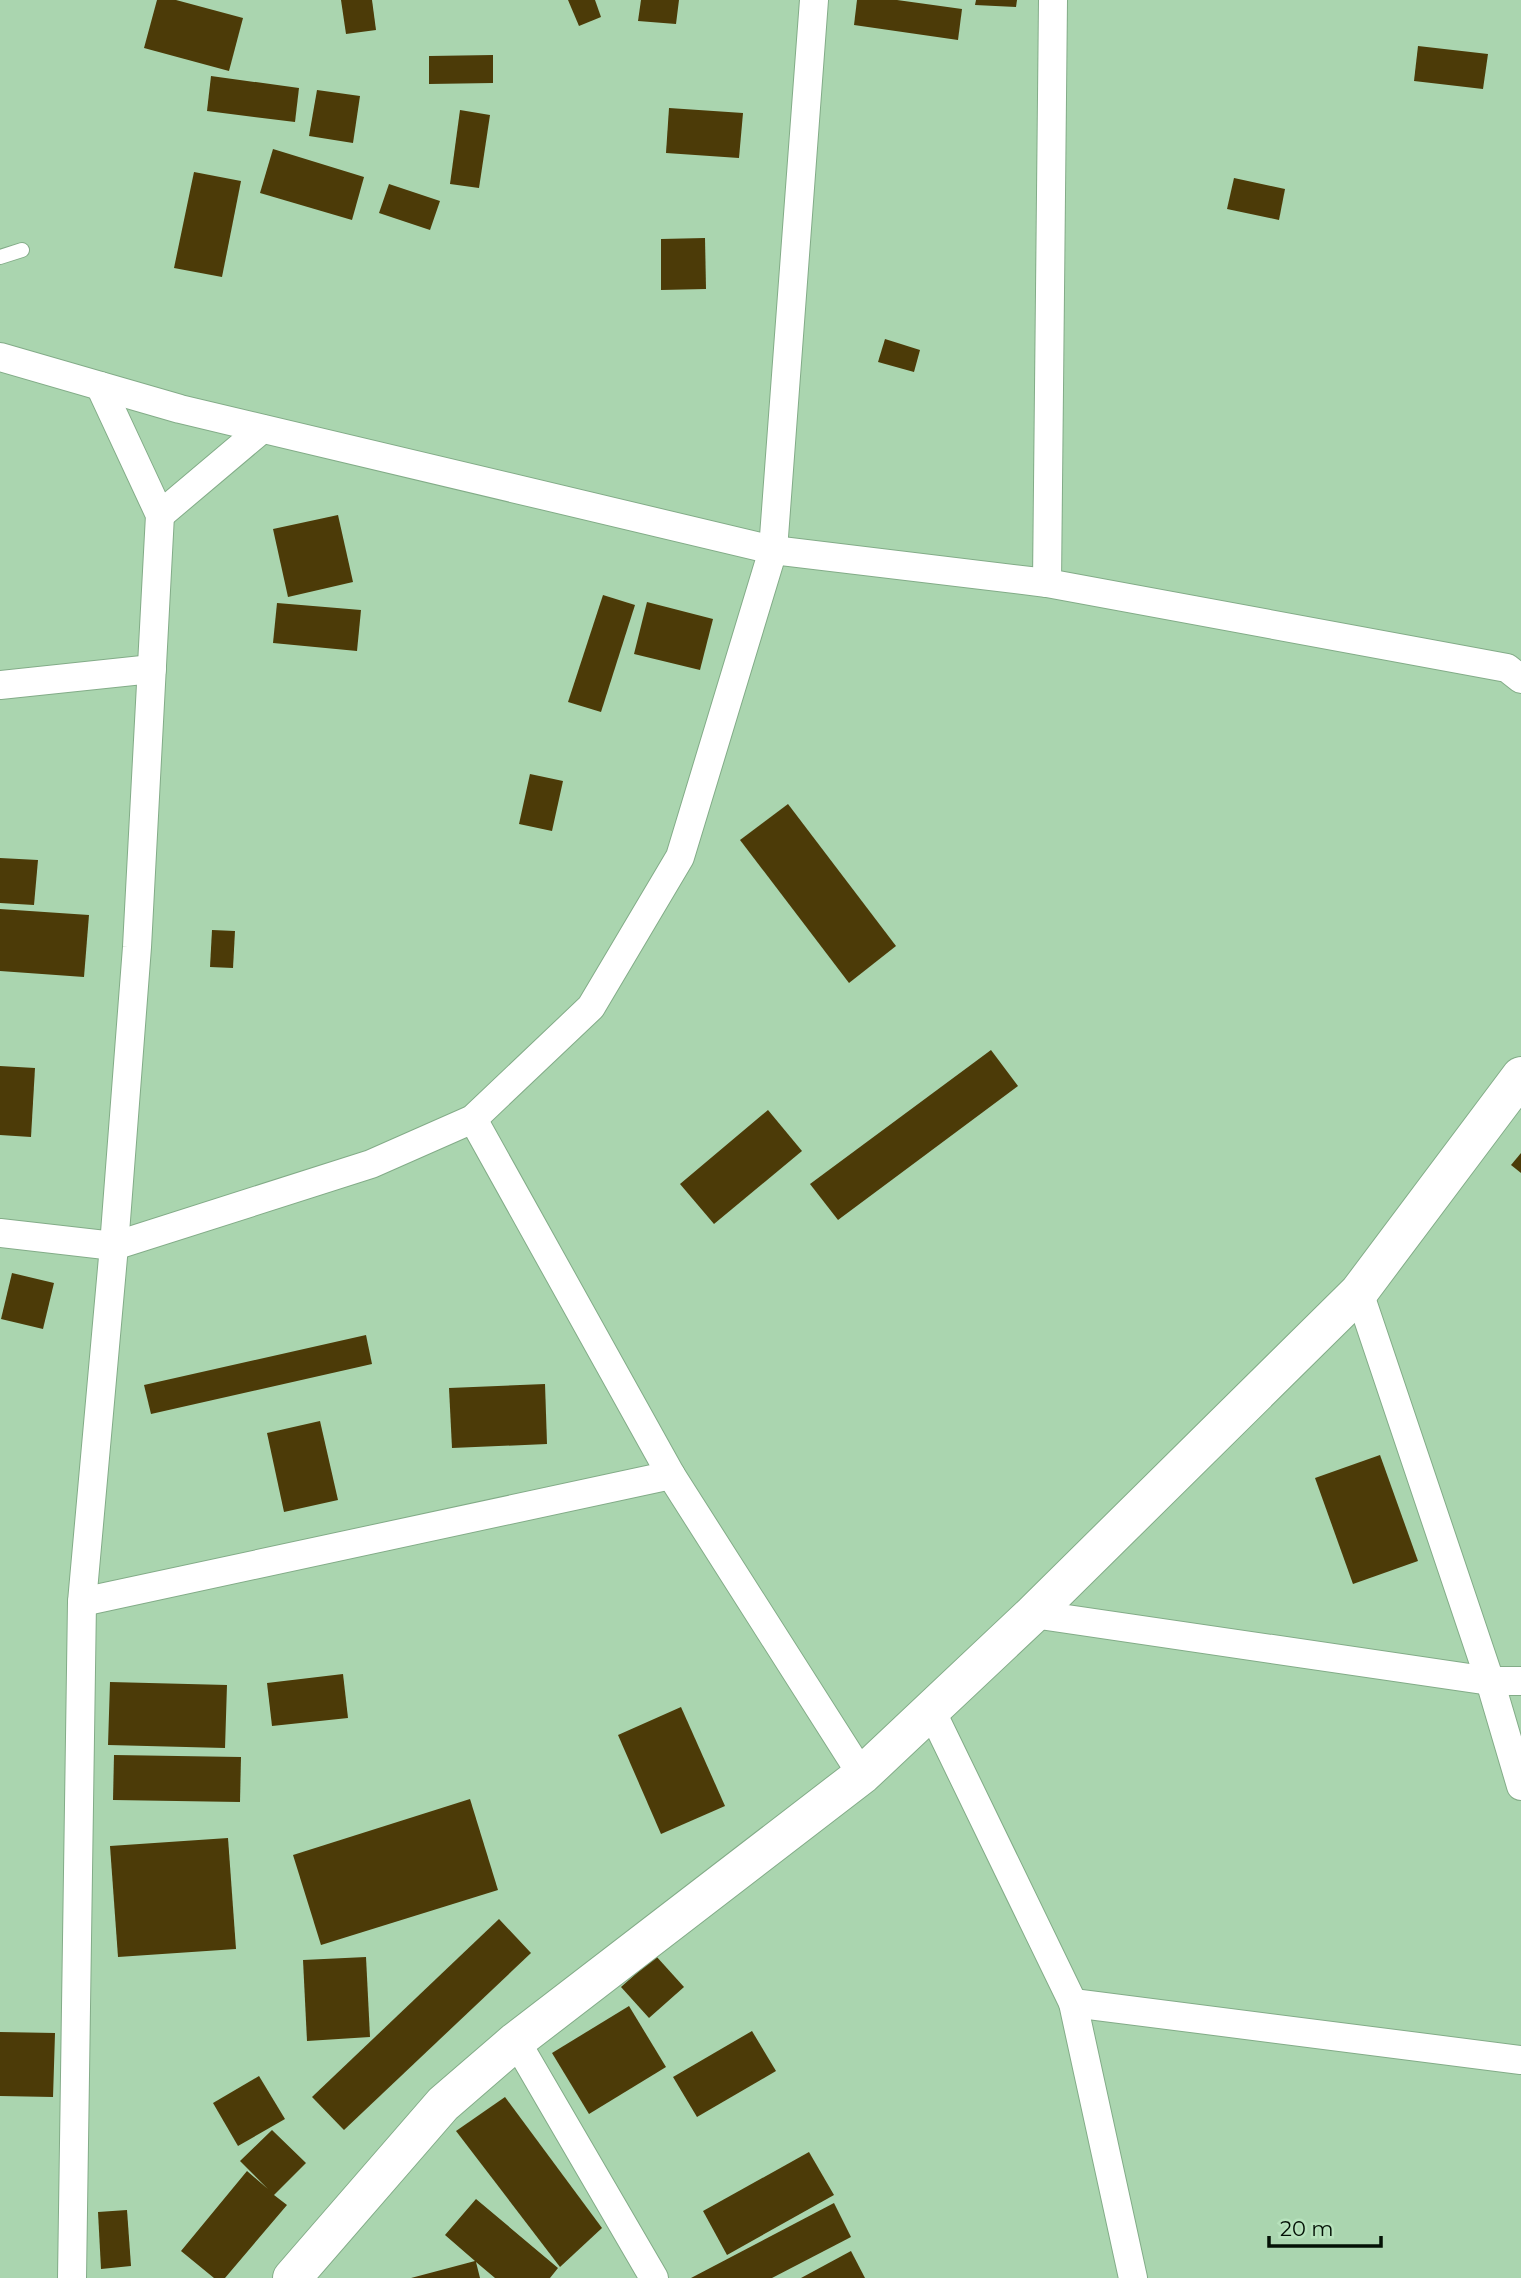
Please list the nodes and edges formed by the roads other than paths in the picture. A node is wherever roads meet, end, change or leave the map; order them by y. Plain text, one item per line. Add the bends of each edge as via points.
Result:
1 (814, 0) edge
2 (1053, 0) edge
3 (22, 250) dead end
4 (0, 257) edge
5 (0, 357) edge
6 (100, 386) junction
7 (262, 429) junction
8 (160, 515) junction
9 (773, 550) junction
10 (1047, 583) junction
11 (152, 669) junction
12 (1516, 670) edge
13 (0, 685) edge
14 (1521, 1076) edge
15 (473, 1119) junction
16 (0, 1233) edge
17 (114, 1246) junction
18 (1359, 1292) junction
19 (671, 1475) junction
20 (82, 1602) junction
21 (1033, 1614) junction
22 (1490, 1681) junction
23 (1521, 1681) edge
24 (931, 1710) junction
25 (862, 1775) junction
26 (1521, 1786) edge
27 (1073, 2003) junction
28 (516, 2040) junction
29 (1521, 2060) edge
30 (72, 2278) edge
31 (292, 2278) edge
32 (654, 2278) edge
33 (1133, 2278) edge

1 - 9 street
2 - 10 street
3 - 4 lane
5 - 6 street
6 - 7 street
6 - 8 street
7 - 8 street
7 - 9 street
8 - 11 street
9 - 10 street
9 - 15 street via 680,857 591,1007
10 - 12 street
11 - 13 street
11 - 17 street
14 - 18 main road
15 - 17 street via 371,1164
15 - 19 street
16 - 17 street
17 - 20 street
18 - 21 main road
18 - 22 street
19 - 20 street
19 - 25 street
20 - 30 street
21 - 22 street
21 - 24 main road
22 - 23 street
22 - 26 street
24 - 25 main road
24 - 27 street
25 - 28 main road
27 - 29 street
27 - 33 street
28 - 31 main road via 443,2104
28 - 32 street

